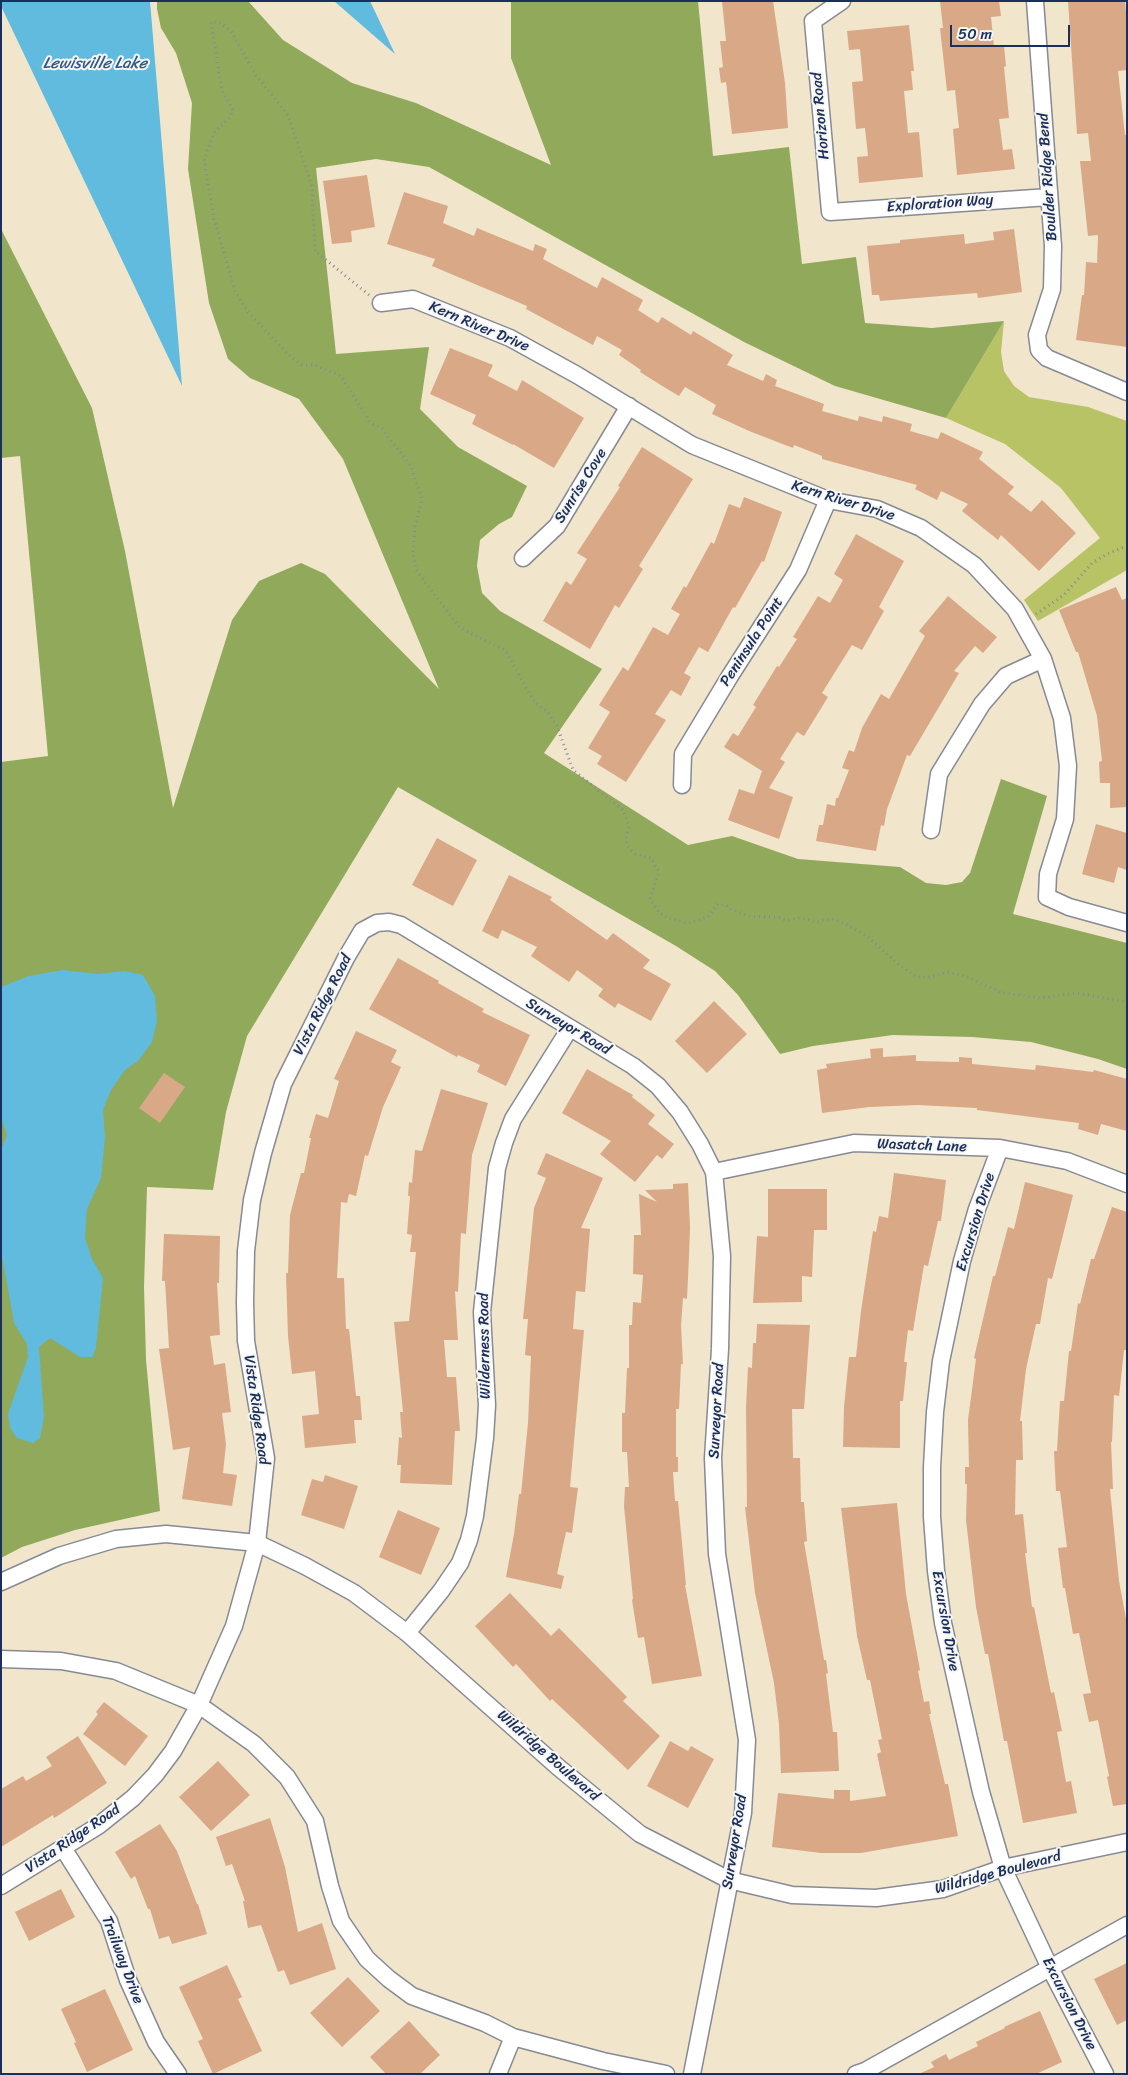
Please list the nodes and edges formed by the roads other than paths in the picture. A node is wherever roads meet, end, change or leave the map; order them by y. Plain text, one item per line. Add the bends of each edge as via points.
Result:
1 (842, 1) edge
2 (1035, 1) edge
3 (1049, 197) junction
4 (830, 212) joint
5 (381, 303) road end
6 (1127, 392) edge
7 (629, 406) junction
8 (828, 500) junction
9 (523, 558) dead end
10 (1044, 659) junction
11 (682, 785) dead end
12 (931, 830) dead end
13 (377, 923) joint
14 (1127, 923) edge
15 (570, 1028) junction
16 (1000, 1148) junction
17 (714, 1172) junction
18 (1127, 1184) edge
19 (256, 1543) junction
20 (1, 1582) edge
21 (407, 1632) junction
22 (1, 1658) edge
23 (199, 1705) junction
24 (1127, 1842) edge
25 (63, 1848) junction
26 (1003, 1868) junction
27 (729, 1880) junction
28 (1, 1886) edge
29 (1127, 1925) edge
30 (1050, 1968) junction
31 (513, 2037) junction
32 (862, 2073) edge
33 (178, 2074) edge
34 (498, 2074) edge
35 (666, 2074) edge
36 (692, 2074) edge
37 (1105, 2074) edge

1 - 4 street, Horizon Road via 813,21
2 - 3 street, Boulder Ridge Bend
3 - 4 street, Exploration Way
3 - 6 street, Boulder Ridge Bend via 1052,289 1037,335 1039,350 1047,358
5 - 7 street, Kern River Drive via 413,300 510,338
7 - 8 street, Kern River Drive via 692,445
7 - 9 street, Sunrise Cove via 557,526
8 - 10 street, Kern River Drive via 877,509 921,528 974,565 1014,609
8 - 11 street, Peninsula Point via 798,570 683,754
10 - 12 street via 1006,676 982,704 939,774
10 - 14 street, Kern River Drive via 1062,718 1068,766 1065,820 1048,874 1047,897 1069,907
13 - 15 street, Surveyor Road via 390,922 401,926
13 - 19 street, Vista Ridge Road via 362,931 346,958 283,1084 252,1200 246,1260 246,1341 266,1458
15 - 17 street, Surveyor Road via 633,1066 658,1086 680,1112
15 - 21 street, Wilderness Road via 514,1119 497,1168 482,1312 487,1405 485,1438 469,1540 460,1563
16 - 17 street, Wasatch Lane via 854,1144
16 - 18 street, Wasatch Lane via 1067,1161
16 - 26 street, Excursion Drive via 976,1209 941,1361 935,1412 932,1517 943,1622 980,1792
17 - 27 street, Surveyor Road via 722,1256 713,1458 717,1554 747,1740 743,1813
19 - 20 street, Wildridge Boulevard via 166,1534 116,1539 59,1556
19 - 21 street, Wildridge Boulevard via 354,1592
19 - 23 street, Vista Ridge Road via 234,1626
21 - 27 street, Wildridge Boulevard via 558,1767 640,1834
22 - 23 street via 61,1661 116,1671
23 - 25 street, Vista Ridge Road via 156,1775 98,1826
23 - 31 street via 254,1744 287,1777 315,1821 341,1921 368,1958 412,1996
24 - 26 street, Wildridge Boulevard
25 - 28 street, Vista Ridge Road
25 - 33 street, Trailway Drive via 109,1921 136,1998 156,2042
26 - 27 street, Wildridge Boulevard via 943,1889 876,1898 792,1895
26 - 30 street, Excursion Drive
27 - 36 street, Surveyor Road
29 - 30 street
30 - 32 street
30 - 37 street, Excursion Drive
31 - 34 street
31 - 35 street

